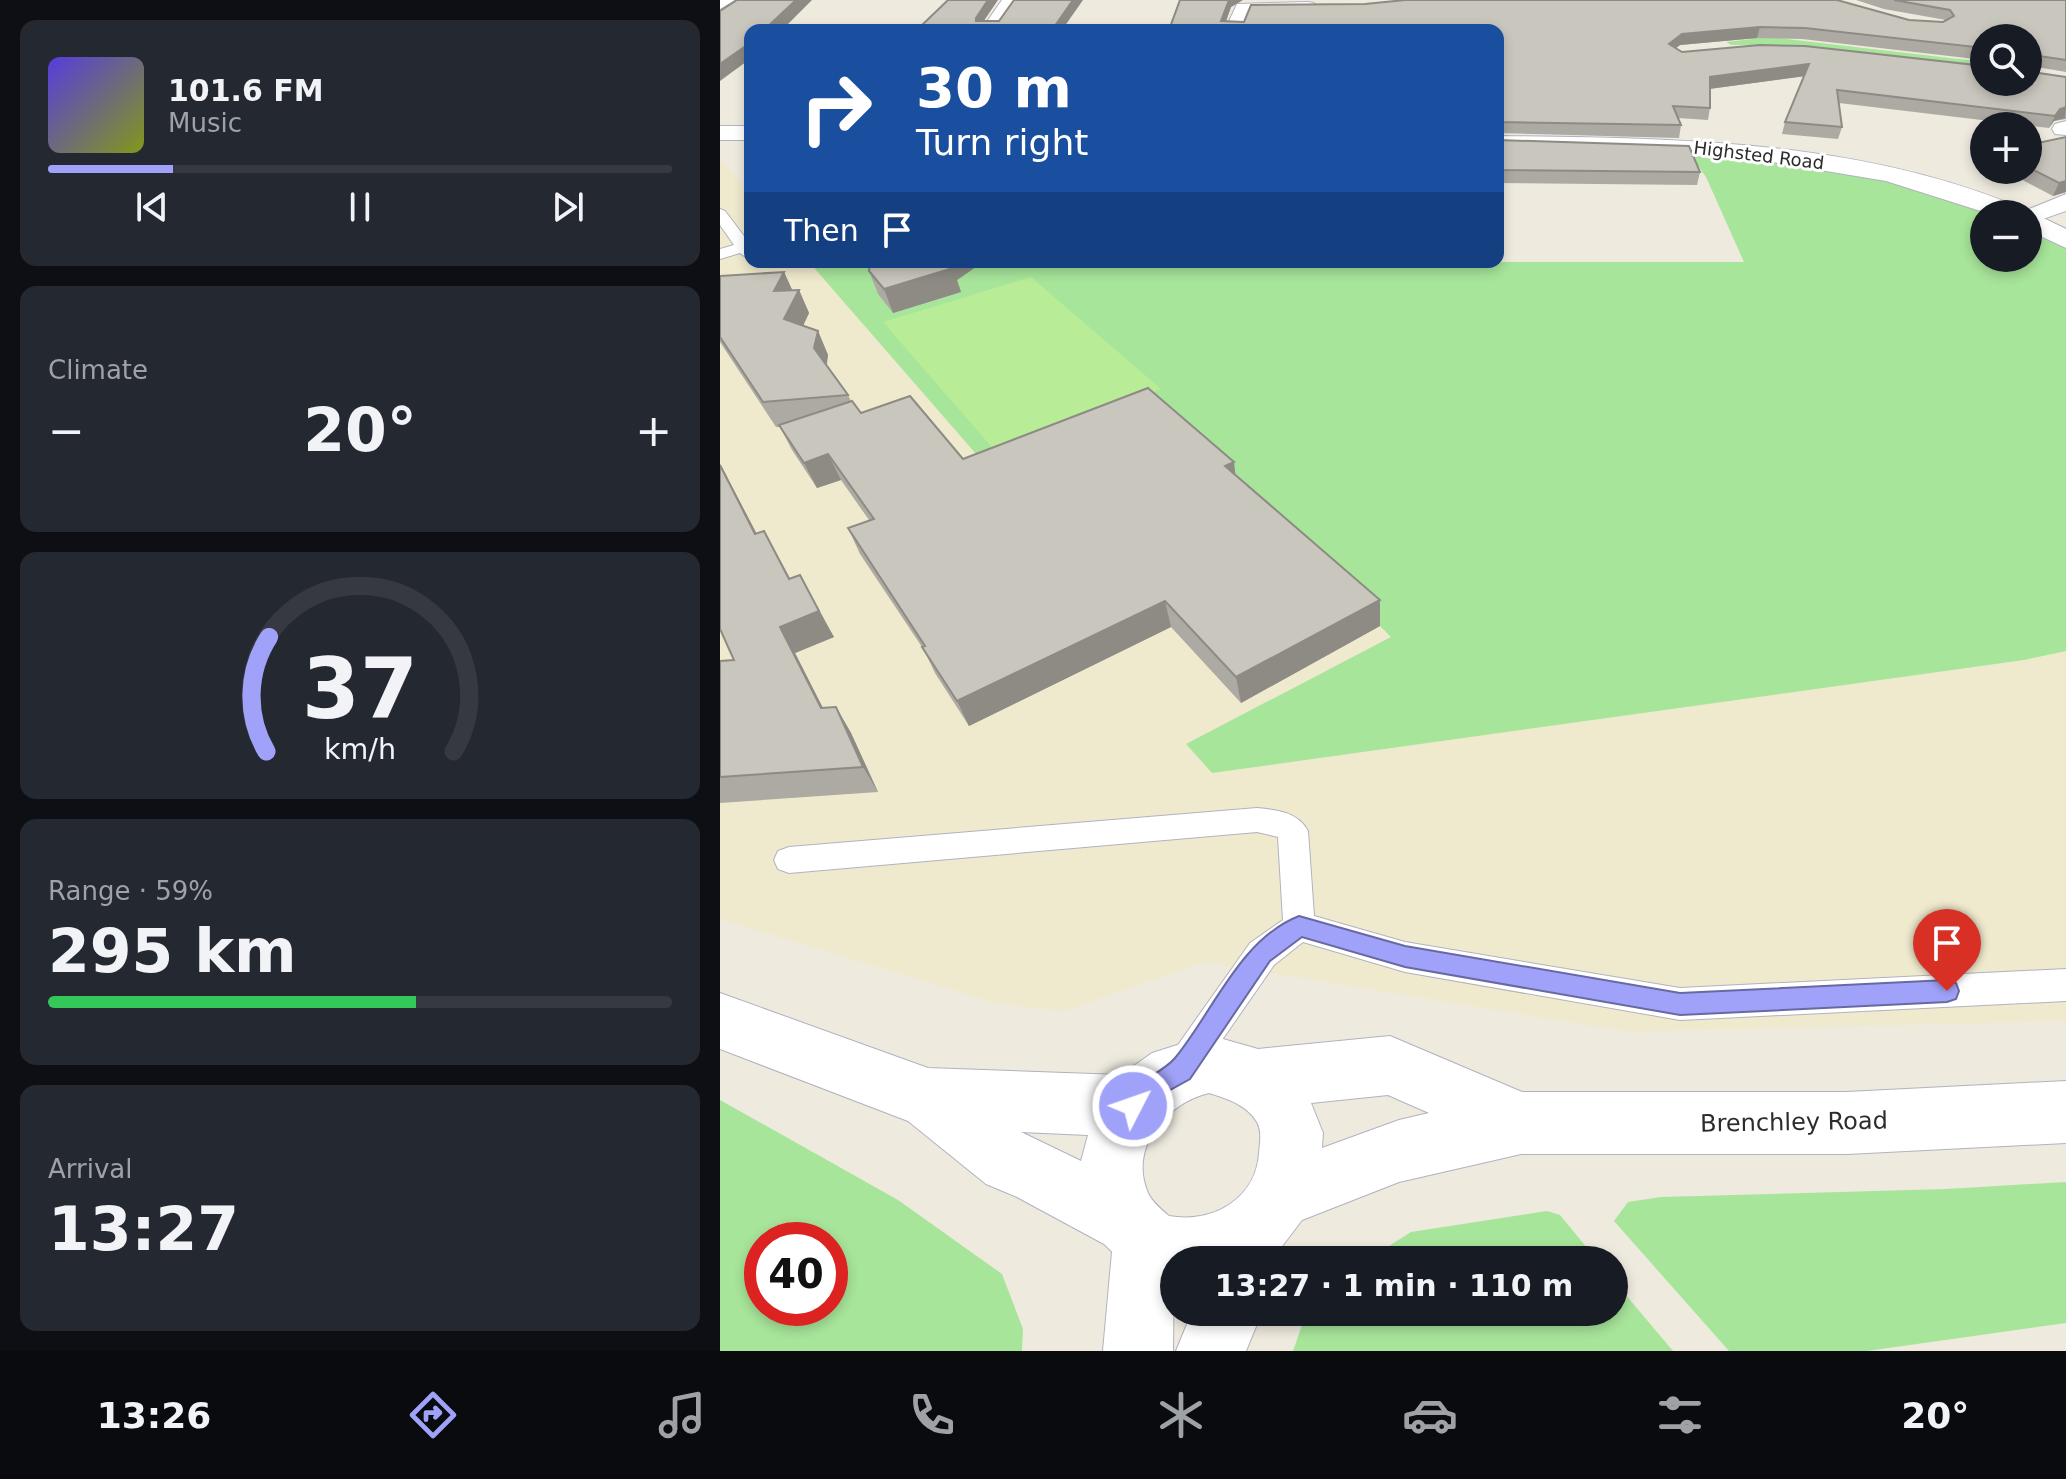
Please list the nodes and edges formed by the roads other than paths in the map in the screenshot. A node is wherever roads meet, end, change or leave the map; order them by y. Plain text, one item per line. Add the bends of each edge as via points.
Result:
1 (726, 0) edge
2 (1011, 0) edge
3 (720, 4) edge
4 (1322, 7) edge
5 (994, 24) edge
6 (1236, 24) edge
7 (720, 133) edge
8 (744, 133) edge
9 (1504, 143) edge
10 (1970, 200) edge
11 (2066, 202) edge
12 (2042, 212) edge
13 (720, 214) edge
14 (2042, 226) edge
15 (2066, 240) edge
16 (744, 247) edge
17 (744, 251) edge
18 (720, 254) edge
19 (789, 860) dead end
20 (1299, 926) junction
21 (2066, 985) edge
22 (720, 1021) edge
23 (1181, 1070) junction
24 (1260, 1078) junction
25 (928, 1098) junction
26 (1133, 1106) junction
27 (2066, 1112) edge
28 (1521, 1123) junction
29 (1265, 1224) edge
30 (1135, 1230) junction
31 (1221, 1326) edge
32 (1138, 1351) edge
33 (1211, 1351) edge

1 - 3 street
2 - 5 street
4 - 6 street via 1243,8
7 - 8 street
9 - 10 street, Highsted Road via 1671,145 1768,153 1900,178
11 - 12 street
13 - 16 lane
14 - 15 street
17 - 18 lane
19 - 20 lane via 1278,822 1293,831
20 - 21 lane via 1405,957 1680,1004
20 - 23 lane via 1262,954
22 - 25 street
23 - 24 street via 1209,1064 1236,1067
23 - 26 street
24 - 28 street, Brenchley Road via 1390,1065
24 - 29 street via 1288,1117 1293,1141 1291,1168
25 - 26 street
25 - 30 street via 1008,1162 1032,1170
26 - 30 street via 1118,1133 1111,1163 1113,1194
27 - 28 street, Brenchley Road via 1847,1123
28 - 29 street, Brenchley Road via 1399,1151
29 - 30 street via 1221,1248 1194,1254 1169,1251
30 - 32 street
31 - 33 street

